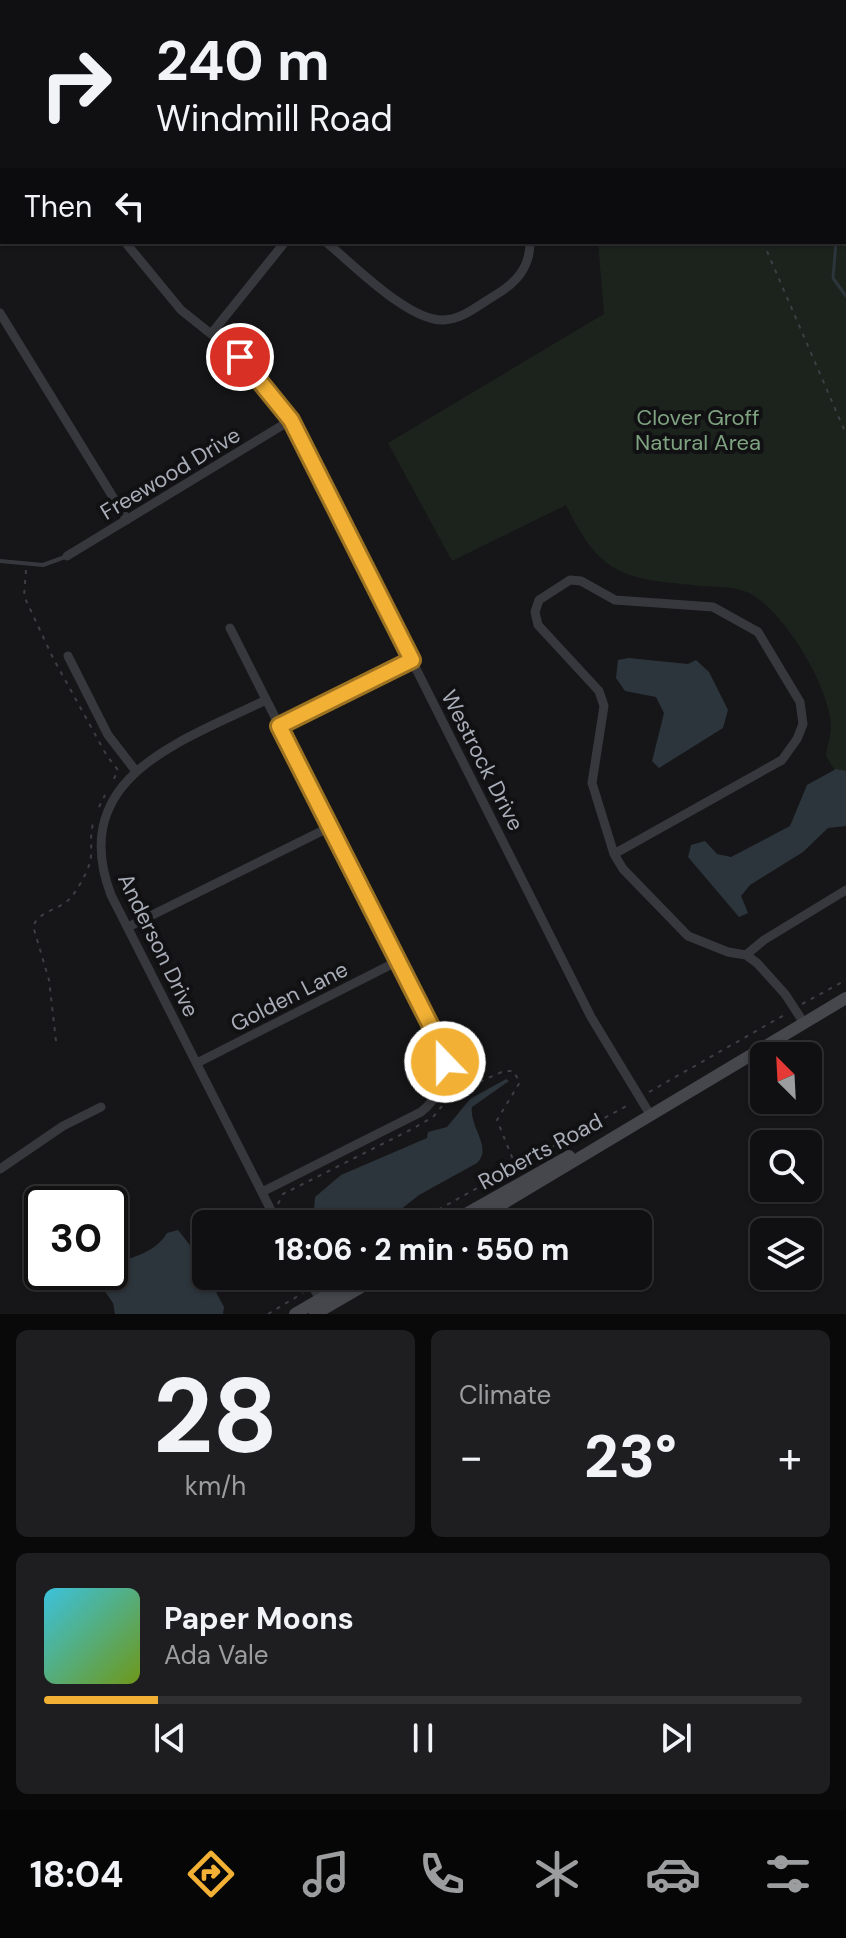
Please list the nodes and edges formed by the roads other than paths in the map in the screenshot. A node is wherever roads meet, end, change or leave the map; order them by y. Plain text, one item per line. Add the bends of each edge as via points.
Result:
1 (127, 244) edge
2 (283, 244) edge
3 (328, 244) edge
4 (530, 247) edge
5 (0, 313) edge
6 (211, 334) junction
7 (291, 420) junction
8 (127, 520) junction
9 (67, 556) joint
10 (0, 561) edge
11 (230, 628) dead end
12 (68, 656) dead end
13 (412, 660) junction
14 (266, 700) junction
15 (279, 726) junction
16 (135, 770) junction
17 (330, 827) junction
18 (614, 854) junction
19 (846, 890) edge
20 (128, 927) junction
21 (746, 955) junction
22 (398, 961) junction
23 (846, 998) edge
24 (804, 1023) junction
25 (197, 1063) junction
26 (101, 1107) dead end
27 (651, 1116) junction
28 (0, 1169) edge
29 (262, 1192) junction
30 (271, 1210) edge
31 (472, 1210) edge
32 (493, 1210) edge
33 (342, 1290) edge
34 (353, 1290) edge
35 (320, 1307) edge
36 (295, 1314) edge
37 (307, 1314) edge

1 - 6 street, Westrock Drive via 181,310
2 - 6 street
3 - 4 street via 410,310 445,320 462,316 507,288 523,273
5 - 8 street
6 - 7 street, Westrock Drive via 240,357
7 - 8 street, Freewood Drive
7 - 13 street, Westrock Drive
8 - 9 street, Freewood Drive
9 - 10 lane via 43,565
11 - 14 street
12 - 16 street via 108,735
13 - 15 street
13 - 27 street, Westrock Drive via 591,1017
14 - 15 street
14 - 16 street, Anderson Drive
15 - 17 street
16 - 20 street, Anderson Drive via 109,811 102,845 106,883
17 - 20 street
17 - 22 street
18 - 18 street via 592,783 604,706 590,679 538,625 535,612 539,600 570,580 615,600 713,607 758,632 803,708 797,739 782,760
18 - 21 street via 688,936
19 - 21 street
20 - 25 street, Anderson Drive
21 - 24 street
22 - 25 street, Golden Lane
22 - 29 street via 442,1048 444,1076 433,1102
23 - 24 main road, Roberts Road
24 - 27 main road, Roberts Road
25 - 29 street, Anderson Drive
26 - 28 street
27 - 31 main road, Roberts Road
27 - 32 main road, Roberts Road
29 - 30 street, Anderson Drive
33 - 35 main road
34 - 35 main road
35 - 36 main road
35 - 37 main road

